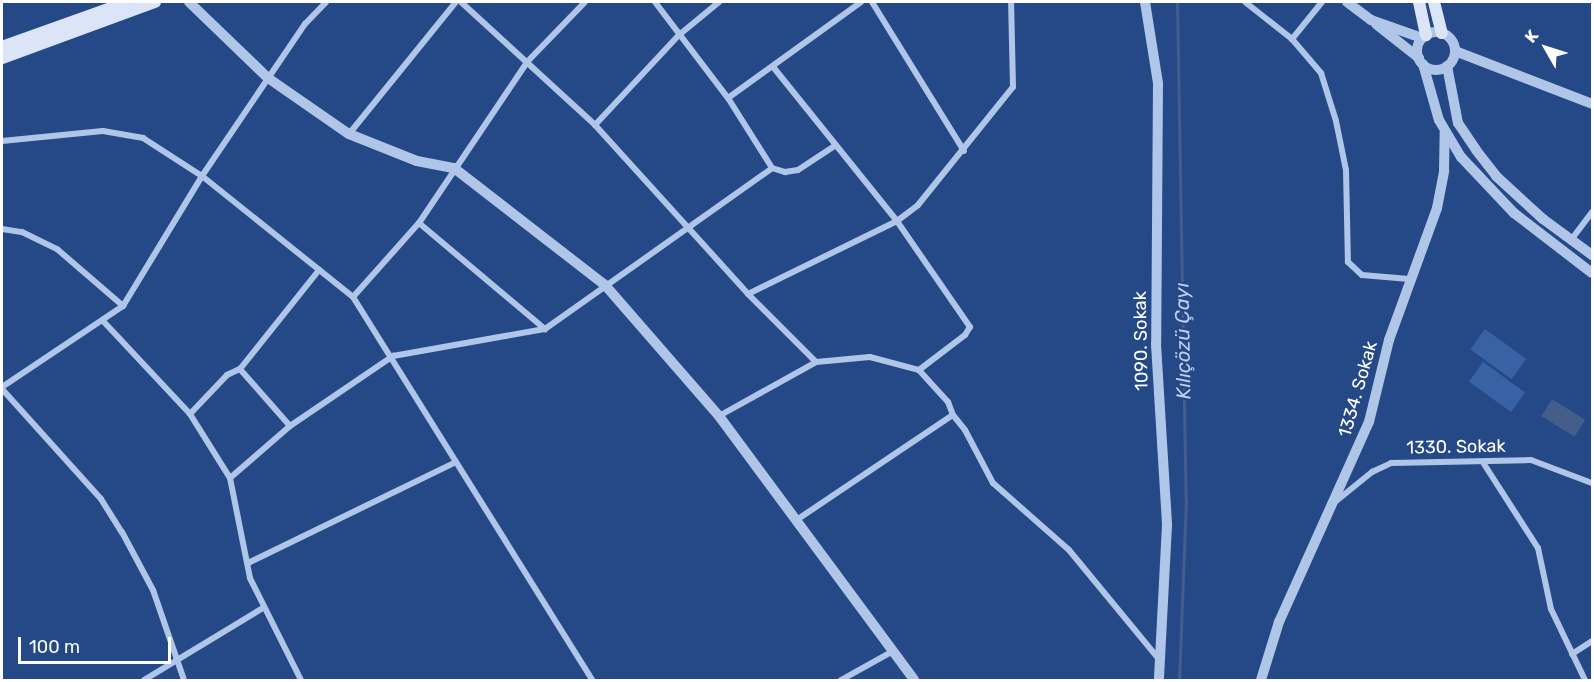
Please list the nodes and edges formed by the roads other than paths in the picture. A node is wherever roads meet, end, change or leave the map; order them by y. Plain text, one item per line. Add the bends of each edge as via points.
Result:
1 (128, 2) edge
2 (155, 2) edge
3 (189, 2) edge
4 (326, 2) edge
5 (456, 2) edge
6 (461, 2) edge
7 (585, 2) edge
8 (655, 2) edge
9 (719, 2) edge
10 (861, 2) edge
11 (872, 2) edge
12 (1011, 2) edge
13 (1145, 2) edge
14 (1245, 2) edge
15 (1322, 2) edge
16 (1347, 2) edge
17 (1419, 2) edge
18 (1434, 2) edge
19 (1371, 20) junction
20 (1442, 33) junction
21 (680, 35) junction
22 (1424, 36) junction
23 (1292, 39) junction
24 (2, 47) edge
25 (1455, 51) junction
26 (2, 58) edge
27 (1421, 61) junction
28 (528, 62) junction
29 (1447, 66) junction
30 (774, 68) junction
31 (268, 78) junction
32 (728, 98) junction
33 (1593, 104) edge
34 (595, 125) junction
35 (1445, 132) junction
36 (349, 134) junction
37 (2, 141) edge
38 (836, 145) junction
39 (964, 151) junction
40 (454, 168) junction
41 (772, 168) junction
42 (202, 176) junction
43 (1593, 212) edge
44 (897, 221) junction
45 (419, 223) junction
46 (688, 224) junction
47 (2, 229) edge
48 (1571, 241) junction
49 (1593, 255) edge
50 (319, 270) junction
51 (1593, 273) edge
52 (1409, 279) junction
53 (605, 285) junction
54 (748, 294) junction
55 (353, 297) junction
56 (123, 306) junction
57 (104, 322) junction
58 (544, 329) junction
59 (393, 356) junction
60 (816, 362) junction
61 (240, 369) junction
62 (920, 370) junction
63 (2, 388) edge
64 (190, 414) junction
65 (952, 414) junction
66 (719, 416) junction
67 (290, 426) junction
68 (456, 462) junction
69 (1484, 464) junction
70 (230, 478) junction
71 (1593, 483) edge
72 (1330, 506) junction
73 (794, 521) junction
74 (248, 563) junction
75 (263, 608) junction
76 (1593, 641) edge
77 (893, 651) junction
78 (1572, 654) junction
79 (1159, 659) junction
80 (176, 662) junction
81 (144, 681) edge
82 (184, 681) edge
83 (301, 681) edge
84 (592, 681) edge
85 (841, 681) edge
86 (914, 681) edge
87 (1160, 681) edge
88 (1261, 681) edge
89 (1585, 681) edge

1 - 24 main road
2 - 26 main road
3 - 31 street
4 - 31 street via 305,24
5 - 36 street
6 - 28 street
7 - 28 street
8 - 21 street
9 - 21 street
10 - 30 street
11 - 39 street
12 - 39 street via 1013,87
13 - 79 street, 1090. Sokak via 1158,83 1156,344 1167,525
14 - 23 street
15 - 23 street
16 - 19 street
17 - 22 main road
18 - 20 main road
19 - 22 street
19 - 27 street
20 - 22 street
20 - 25 street via 1451,40
21 - 32 street
21 - 34 street
22 - 27 street via 1418,48
23 - 52 street via 1321,73 1336,121 1346,170 1347,256 1351,268 1362,275
25 - 29 street
25 - 33 street
27 - 29 street via 1434,69
27 - 35 street
28 - 34 street
28 - 40 street
29 - 48 street via 1458,123 1476,150 1496,176
30 - 32 street
30 - 38 street
31 - 36 street
31 - 42 street
32 - 41 street
34 - 46 street
35 - 51 street via 1461,157 1507,206
35 - 52 street, 1334. Sokak via 1439,200
36 - 40 street via 417,161
37 - 42 street via 48,134 120,132 143,138
38 - 41 street via 798,170
38 - 44 street
39 - 44 street via 918,205
40 - 45 street
40 - 53 street
41 - 46 street
42 - 50 street
42 - 56 street
43 - 48 street
44 - 54 street
44 - 62 street via 969,327 965,336
45 - 55 street
45 - 58 street
46 - 53 street
46 - 54 street
47 - 56 street via 22,232 57,249
48 - 49 street
50 - 55 street
50 - 61 street
52 - 72 street, 1334. Sokak via 1369,422
53 - 58 street
53 - 66 street
54 - 60 street
55 - 59 street
56 - 57 street
57 - 63 street
57 - 64 street
58 - 59 street
59 - 67 street
59 - 68 street
60 - 62 street via 870,357
60 - 66 street
61 - 64 street via 227,375
61 - 67 street
62 - 65 street via 948,402
63 - 80 street via 101,499 153,590
64 - 70 street
65 - 73 street
65 - 79 street via 965,429 993,483 1069,550
66 - 73 street
67 - 70 street
68 - 74 street
68 - 84 street
69 - 71 street, 1330. Sokak via 1531,460
69 - 72 street, 1330. Sokak via 1383,465
69 - 78 street via 1538,548 1551,609
70 - 74 street
72 - 88 street, 1334. Sokak via 1279,622
73 - 77 street
74 - 75 street
75 - 80 street
75 - 83 street
76 - 78 street
77 - 85 street
77 - 86 street
78 - 89 street
79 - 87 street, 1090. Sokak
80 - 81 street
80 - 82 street

